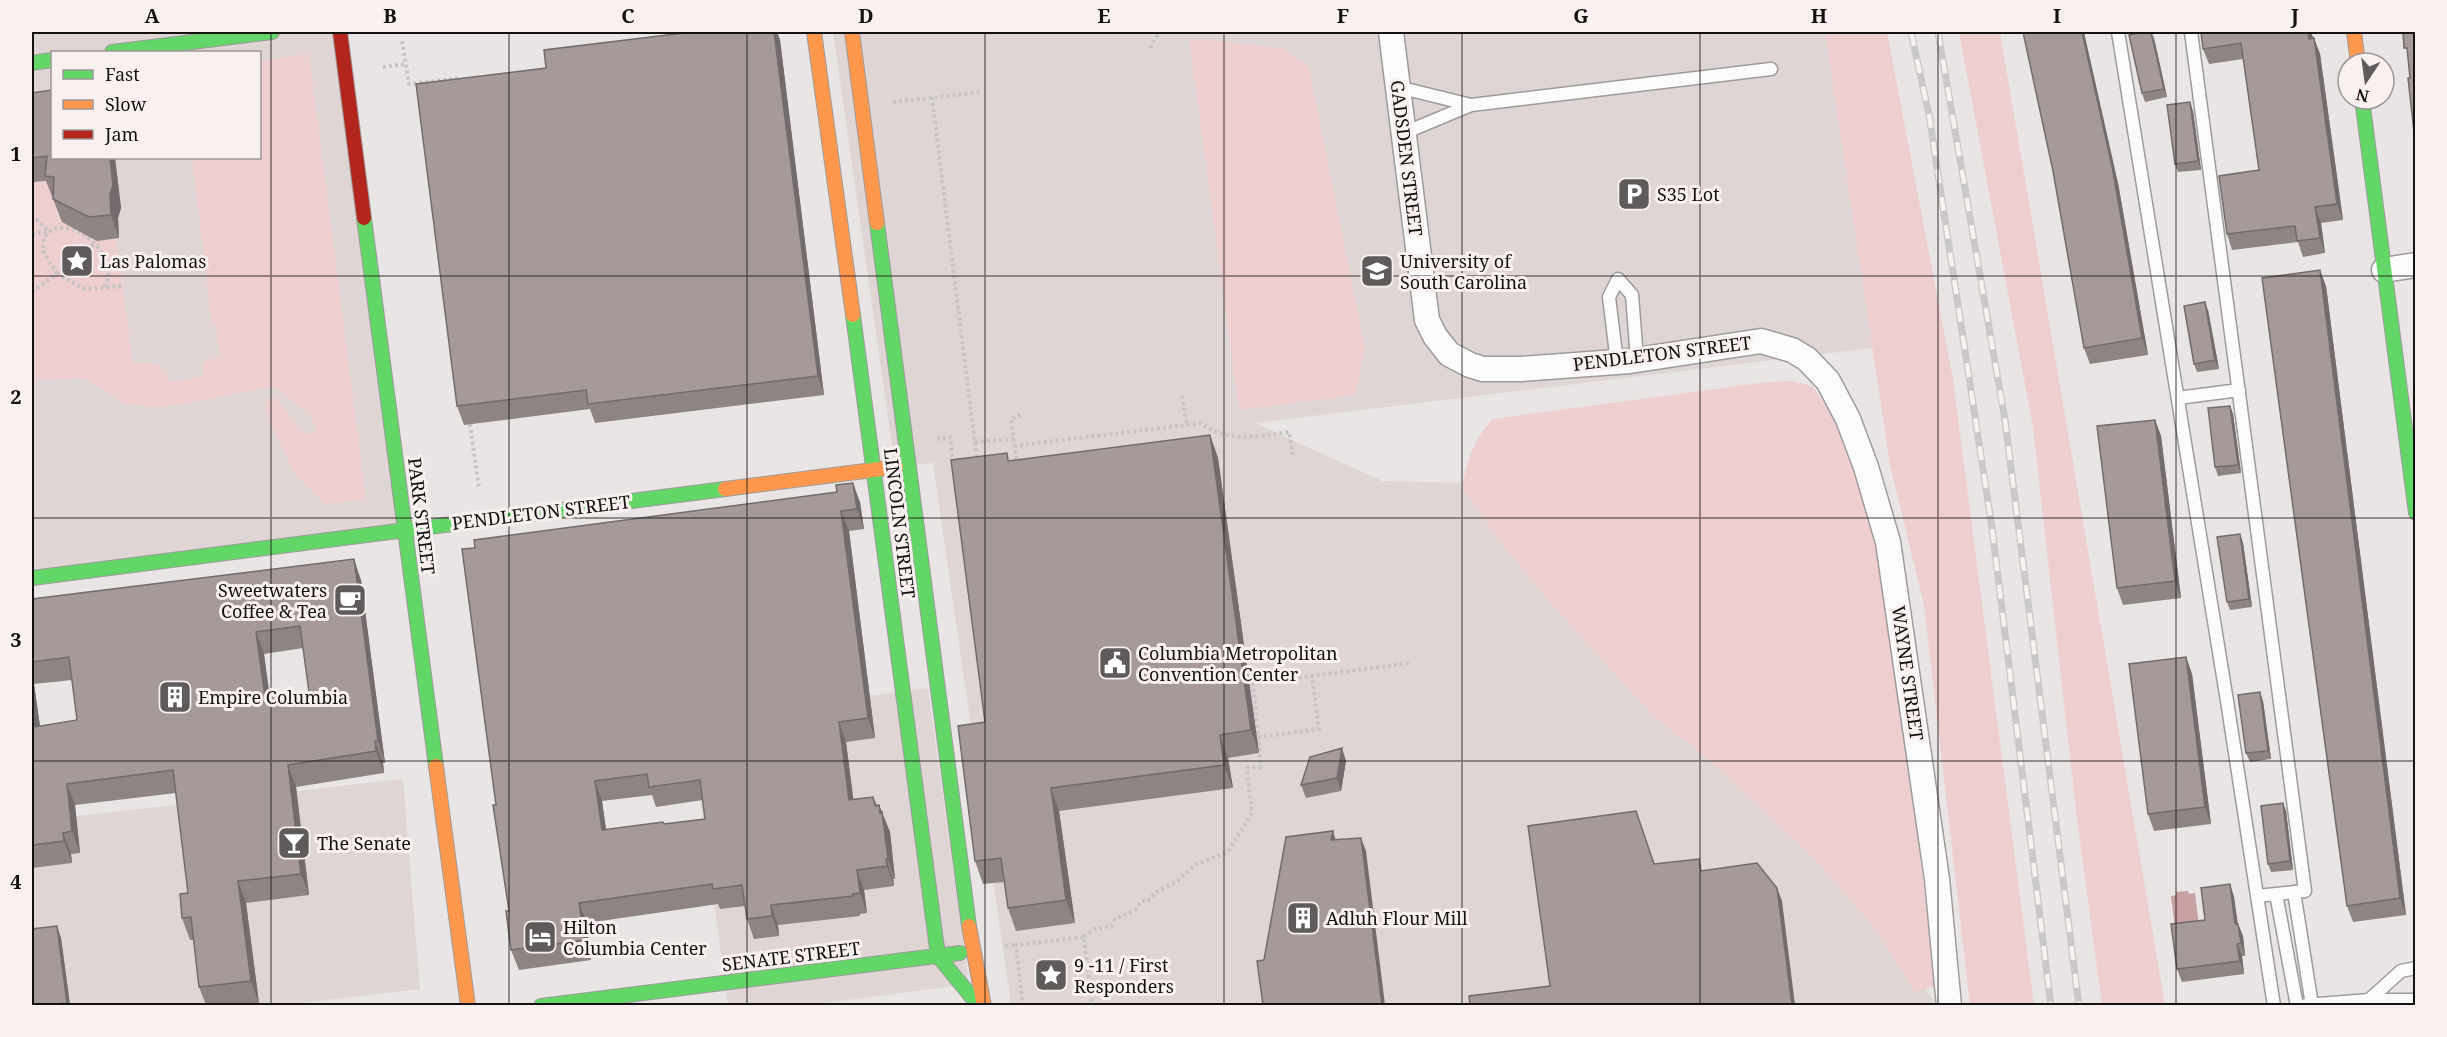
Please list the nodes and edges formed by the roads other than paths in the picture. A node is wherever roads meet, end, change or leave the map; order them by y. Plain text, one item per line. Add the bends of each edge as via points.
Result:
1 (272, 32) edge
2 (340, 32) edge
3 (814, 32) edge
4 (852, 32) edge
5 (1391, 32) edge
6 (2118, 32) edge
7 (2191, 32) edge
8 (2354, 32) edge
9 (120, 51) edge
10 (2356, 51) edge
11 (51, 60) edge
12 (32, 63) edge
13 (1771, 69) dead end
14 (1398, 87) junction
15 (1471, 105) junction
16 (2364, 111) edge
17 (1404, 133) junction
18 (2415, 265) edge
19 (2384, 270) junction
20 (1427, 320) joint
21 (1807, 359) joint
22 (1627, 361) junction
23 (2239, 390) junction
24 (2178, 398) junction
25 (908, 465) junction
26 (875, 469) junction
27 (2415, 506) edge
28 (406, 530) junction
29 (32, 578) edge
30 (2294, 892) junction
31 (2276, 894) junction
32 (2257, 896) junction
33 (974, 951) junction
34 (938, 956) junction
35 (2415, 968) edge
36 (744, 980) junction
37 (746, 997) dead end
38 (2369, 1000) junction
39 (2415, 1000) edge
40 (468, 1005) edge
41 (541, 1005) edge
42 (980, 1005) edge
43 (984, 1005) edge
44 (1949, 1005) edge
45 (2274, 1005) edge
46 (2296, 1005) edge
47 (2306, 1005) edge
48 (2312, 1005) edge

1 - 9 street
2 - 28 street, PARK STREET
3 - 26 street, LINCOLN STREET
4 - 25 street, LINCOLN STREET
5 - 14 street, GADSDEN STREET
6 - 24 lane
7 - 23 lane
8 - 10 street
11 - 12 street
13 - 15 lane
14 - 15 lane
14 - 17 street, GADSDEN STREET
15 - 17 lane
16 - 19 street
17 - 20 street, GADSDEN STREET
18 - 19 street
19 - 27 street
20 - 22 street, PENDLETON STREET via 1449,354 1483,369
21 - 22 street, PENDLETON STREET via 1784,346 1761,341
21 - 44 street, WAYNE STREET via 1831,386 1848,419 1888,542 1937,879
22 - 22 lane via 1632,295 1618,279 1609,297
23 - 24 lane
23 - 30 lane via 2305,891
24 - 32 lane
25 - 26 street, PENDLETON STREET
25 - 33 street, LINCOLN STREET
26 - 28 street, PENDLETON STREET
26 - 34 street, LINCOLN STREET
28 - 29 street, PENDLETON STREET
28 - 40 street, PARK STREET
30 - 31 lane
30 - 48 lane
31 - 32 lane
31 - 46 lane
32 - 45 lane
33 - 34 street, SENATE STREET
33 - 43 street, LINCOLN STREET
34 - 36 street, SENATE STREET
34 - 42 street
35 - 38 lane via 2401,971
36 - 37 street
36 - 41 street, SENATE STREET
38 - 39 lane
38 - 48 lane
47 - 48 lane

